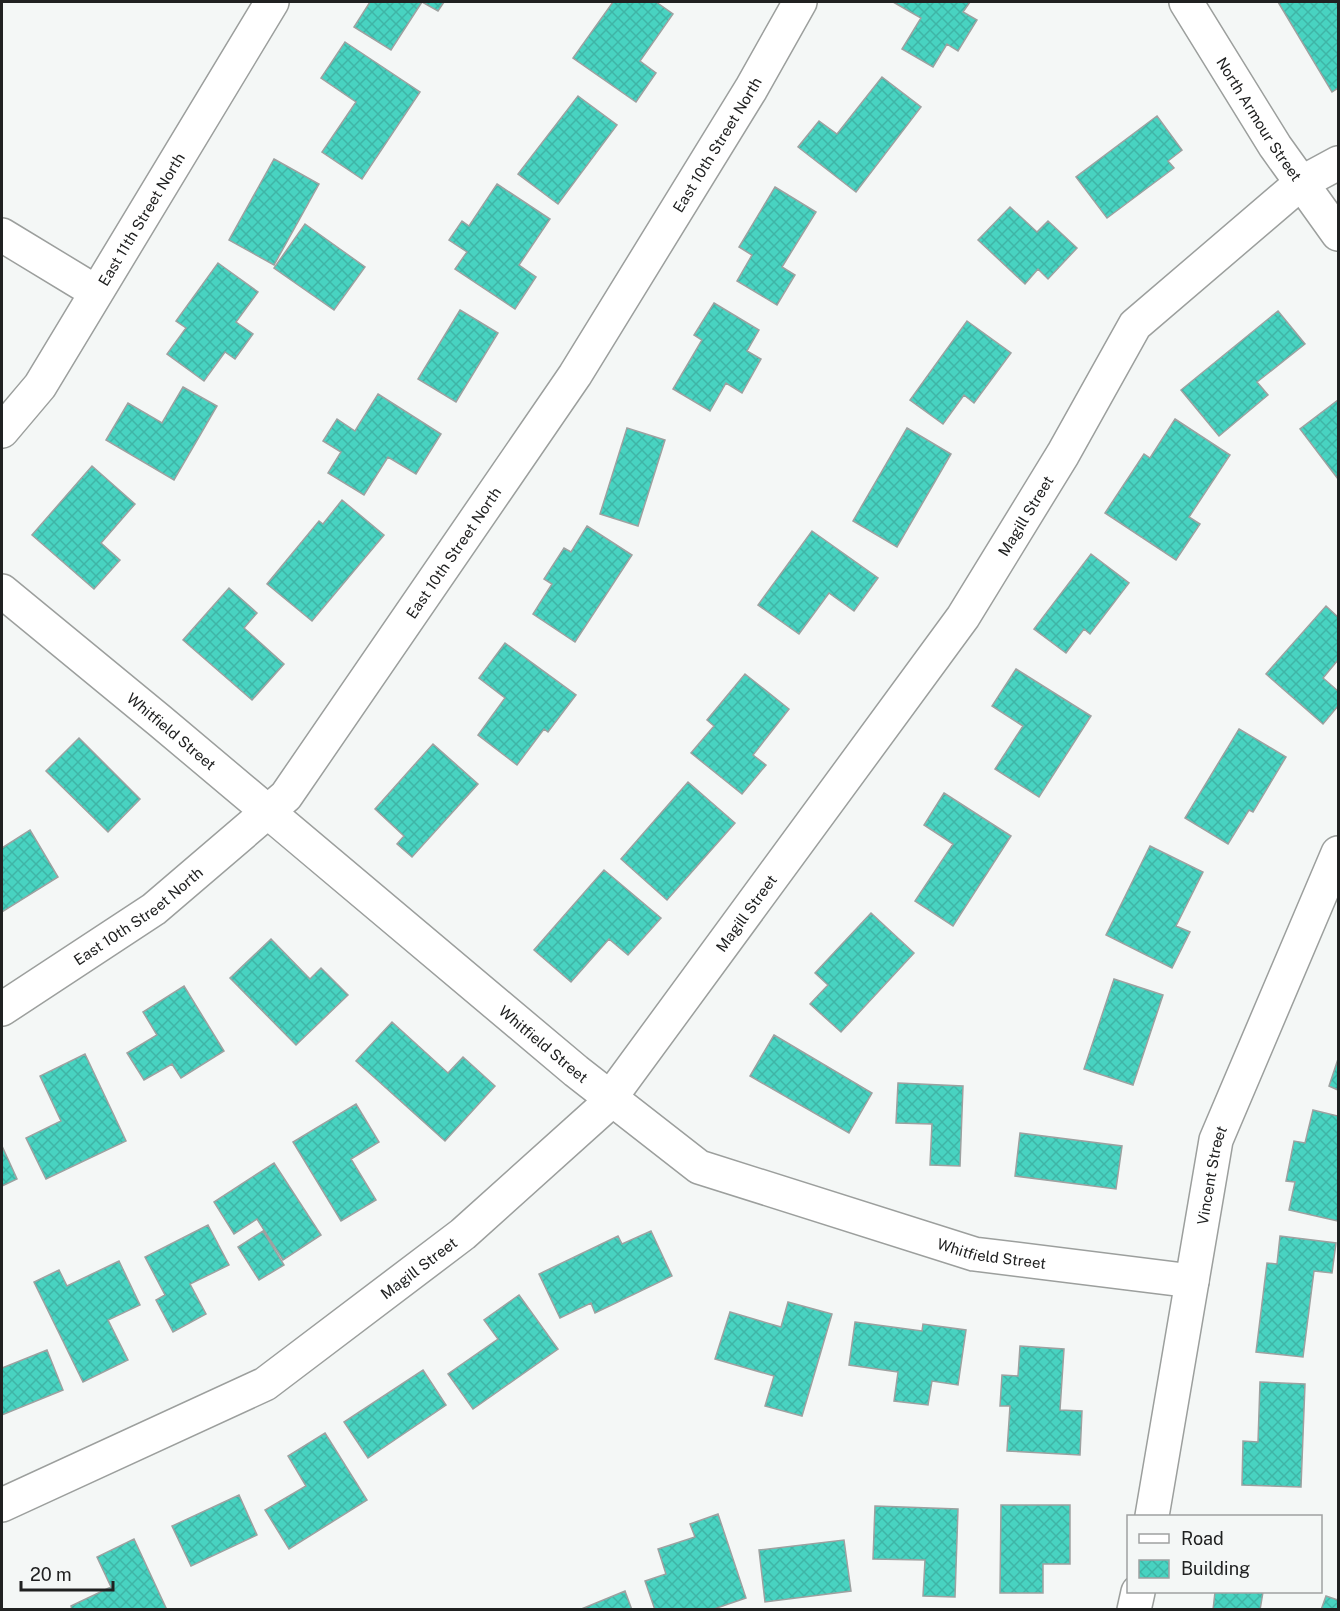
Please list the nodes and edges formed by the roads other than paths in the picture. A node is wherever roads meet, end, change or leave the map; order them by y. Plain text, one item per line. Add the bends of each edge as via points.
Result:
1 (272, 2) edge
2 (800, 2) edge
3 (1185, 2) edge
4 (1338, 163) edge
5 (1301, 183) junction
6 (1338, 234) edge
7 (2, 235) edge
8 (96, 292) junction
9 (2, 431) edge
10 (2, 591) edge
11 (268, 812) junction
12 (1338, 853) edge
13 (2, 1009) edge
14 (610, 1098) junction
15 (1192, 1281) junction
16 (2, 1505) edge
17 (1152, 1515) edge
18 (1138, 1593) edge
19 (1134, 1610) edge

1 - 8 street, East 11th Street North
2 - 11 street, East 10th Street North via 575,375 286,796
3 - 5 street, North Armour Street
4 - 5 street, Magill Street
5 - 6 street, North Armour Street
5 - 14 street, Magill Street via 1135,325 1063,454 963,617
7 - 8 street
8 - 9 street, East 11th Street North via 40,386
10 - 11 street, Whitfield Street
11 - 13 street, East 10th Street North via 154,909
11 - 14 street, Whitfield Street
12 - 15 street, Vincent Street via 1216,1140
14 - 15 street, Whitfield Street via 699,1167 974,1254
14 - 16 street, Magill Street via 463,1234 265,1384
15 - 17 street, Vincent Street
18 - 19 street

